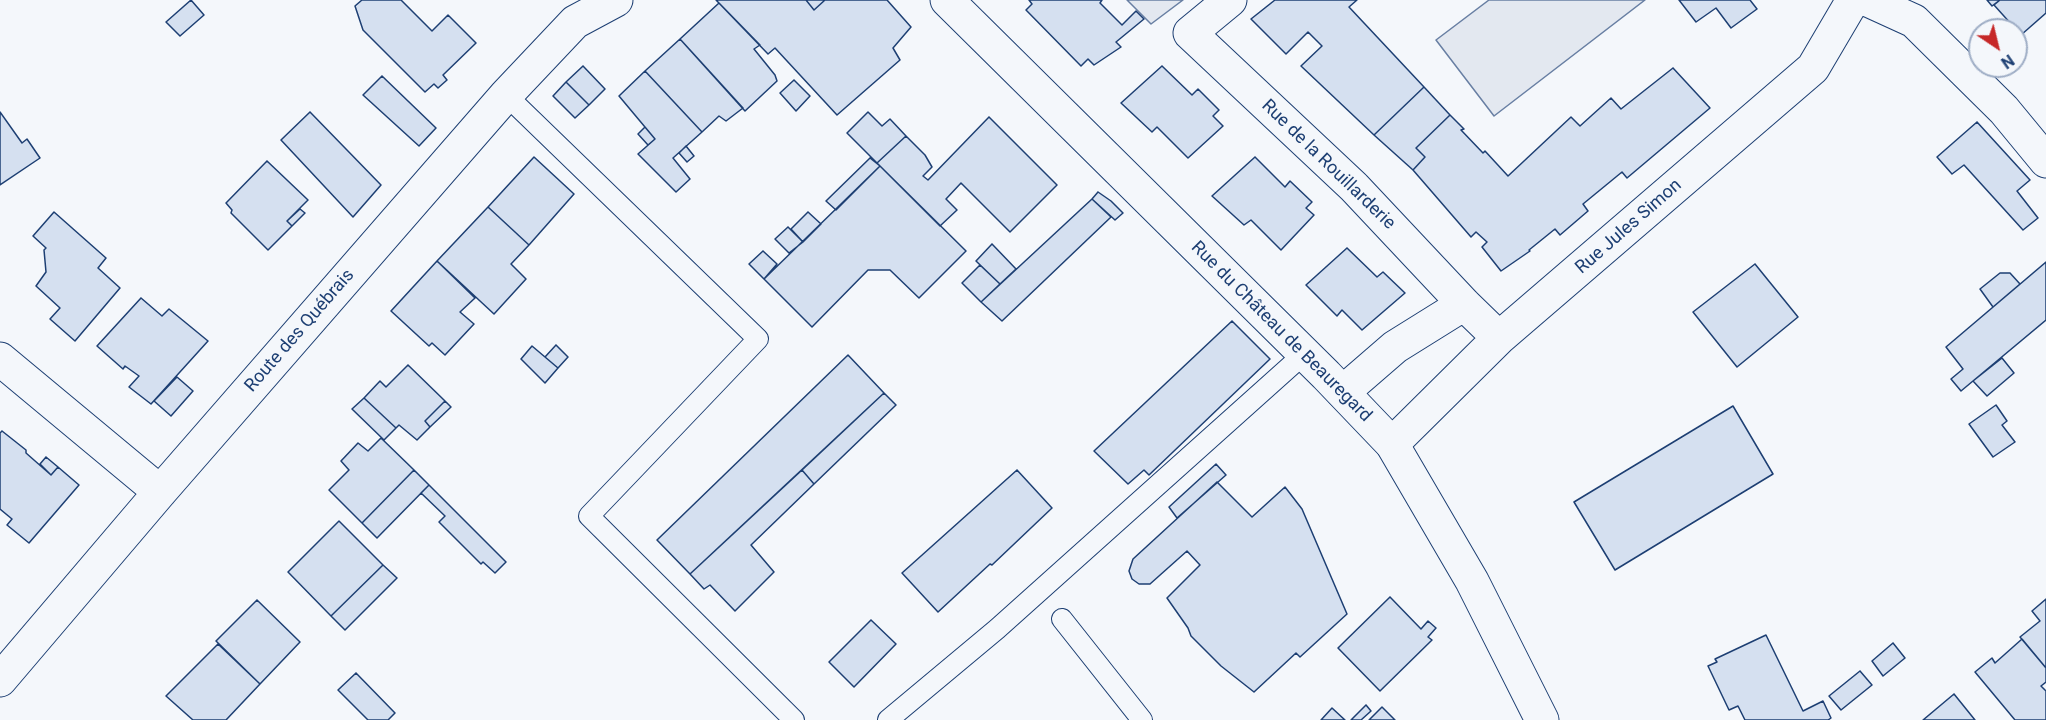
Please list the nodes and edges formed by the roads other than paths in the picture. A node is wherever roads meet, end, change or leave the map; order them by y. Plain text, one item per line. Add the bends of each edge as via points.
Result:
1 (616, 0) edge
2 (947, 0) edge
3 (1230, 0) edge
4 (1852, 0) edge
5 (1868, 0) edge
6 (567, 11) edge
7 (506, 95) junction
8 (2046, 161) edge
9 (1464, 304) junction
10 (1499, 338) junction
11 (1304, 354) junction
12 (0, 359) edge
13 (1343, 392) junction
14 (1392, 444) junction
15 (160, 492) junction
16 (1062, 619) dead end
17 (0, 680) edge
18 (794, 720) edge
19 (888, 720) edge
20 (1142, 720) edge
21 (1542, 720) edge

1 - 6 street, Route des Québrais
2 - 11 street, Rue du Château de Beauregard
3 - 9 street, Rue de la Rouillarderie via 1190,33 1354,187
4 - 10 street, Rue Jules Simon via 1813,68
5 - 8 street via 1914,21 2004,110
6 - 7 street, Route des Québrais
7 - 15 street, Route des Québrais
7 - 18 lane via 758,339 589,516
9 - 10 street, Rue de la Rouillarderie
9 - 13 street via 1395,347
10 - 14 street, Rue Jules Simon
11 - 13 street, Rue du Château de Beauregard
11 - 19 lane via 997,629
12 - 15 street
13 - 14 street, Rue du Château de Beauregard
14 - 21 street, Rue du Château de Beauregard via 1472,581
15 - 17 street, Route des Québrais
16 - 20 lane

